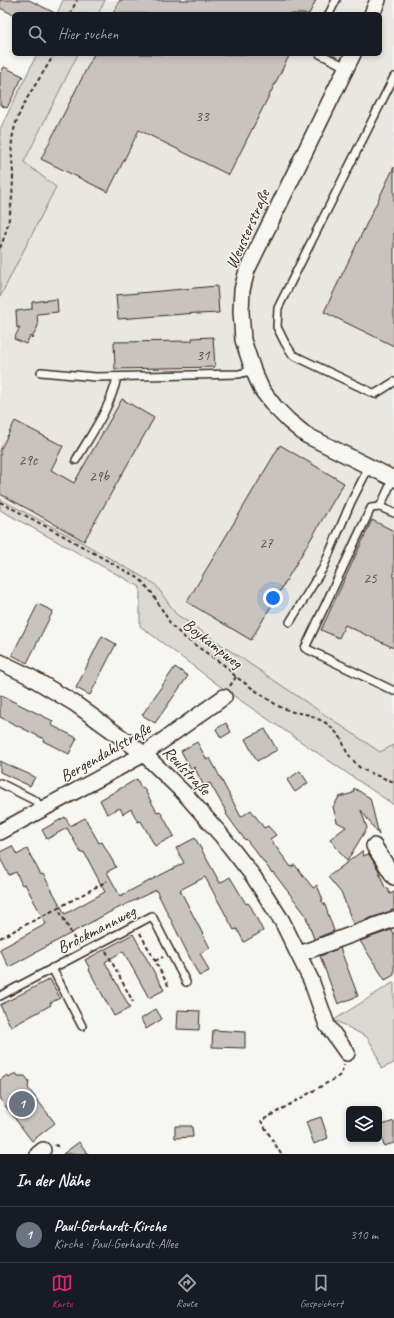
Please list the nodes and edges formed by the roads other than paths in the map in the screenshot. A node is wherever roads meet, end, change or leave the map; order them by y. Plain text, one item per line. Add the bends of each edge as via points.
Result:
1 (336, 0) edge
2 (378, 0) edge
3 (330, 12) edge
4 (373, 12) edge
5 (330, 56) edge
6 (350, 60) edge
7 (394, 77) edge
8 (253, 370) junction
9 (41, 372) dead end
10 (117, 377) junction
11 (394, 382) edge
12 (76, 460) dead end
13 (369, 467) junction
14 (394, 479) edge
15 (380, 507) junction
16 (394, 513) edge
17 (290, 622) dead end
18 (0, 662) edge
19 (394, 691) edge
20 (224, 697) dead end
21 (144, 754) junction
22 (0, 783) edge
23 (42, 810) junction
24 (0, 832) edge
25 (374, 846) dead end
26 (394, 877) edge
27 (394, 919) edge
28 (299, 954) junction
29 (52, 968) junction
30 (186, 982) dead end
31 (0, 996) edge
32 (82, 1026) dead end
33 (347, 1053) road end

1 - 3 lane
2 - 4 street
5 - 6 lane
6 - 8 street, Weusterstraße via 247,270 242,290 241,311 243,340
7 - 11 lane via 278,308 277,326 293,355 375,394
8 - 10 lane via 239,374
8 - 13 street, Weusterstraße via 262,390 289,421 306,435
9 - 10 lane
10 - 12 lane via 108,406
13 - 14 street, Weusterstraße
13 - 17 lane via 323,568
14 - 15 lane
15 - 16 lane
15 - 19 lane via 371,508 305,648
18 - 21 street, Reulstraße via 74,703
20 - 21 street, Bergendahlstraße
21 - 23 street, Bergendahlstraße
21 - 28 street, Reulstraße via 185,794 253,876 282,921
22 - 23 lane via 36,801
23 - 24 street, Bergendahlstraße
25 - 26 street
27 - 28 street
28 - 33 street, Reulstraße via 327,1025
29 - 30 lane, Brockmannweg via 152,916
29 - 31 lane, Brockmannweg
29 - 32 lane, Brockmannweg

